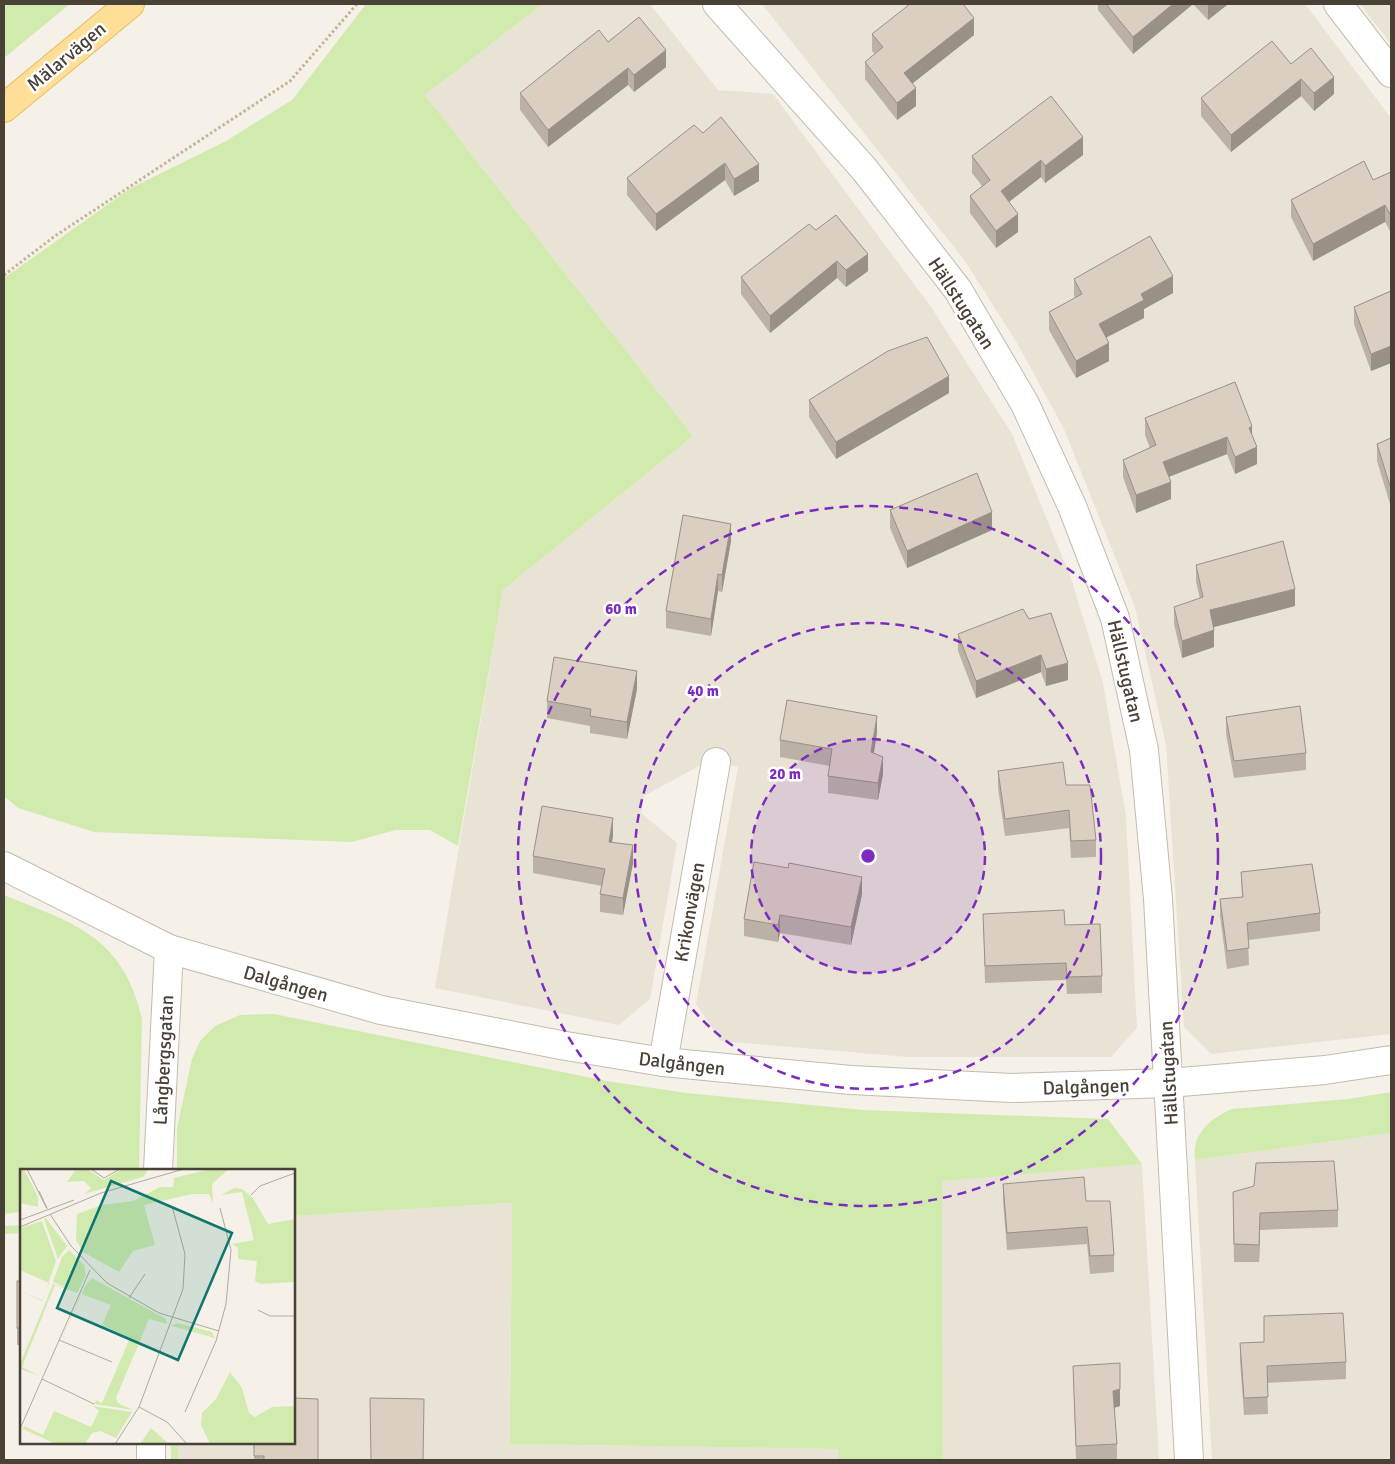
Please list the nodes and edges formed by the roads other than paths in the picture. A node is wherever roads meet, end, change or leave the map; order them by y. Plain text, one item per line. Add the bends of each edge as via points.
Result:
1 (130, 4) edge
2 (717, 4) edge
3 (1338, 4) edge
4 (1391, 74) edge
5 (4, 108) edge
6 (716, 762) dead end
7 (4, 866) edge
8 (169, 950) junction
9 (1391, 1060) edge
10 (663, 1062) junction
11 (1169, 1083) junction
12 (158, 1169) edge
13 (151, 1444) edge
14 (151, 1460) edge
15 (1189, 1460) edge

1 - 5 main road, Mälarvägen
2 - 11 street, Hällstugatan via 865,170 958,290 1025,404 1072,506 1115,618 1144,750 1158,899
3 - 4 street
6 - 10 street, Krikonvägen
7 - 8 street, Dalgången
8 - 10 street, Dalgången via 381,1010
8 - 12 street, Långbergsgatan
9 - 11 street, Dalgången via 1325,1070
10 - 11 street, Dalgången via 851,1080 1012,1088
11 - 15 street, Hällstugatan
13 - 14 street

